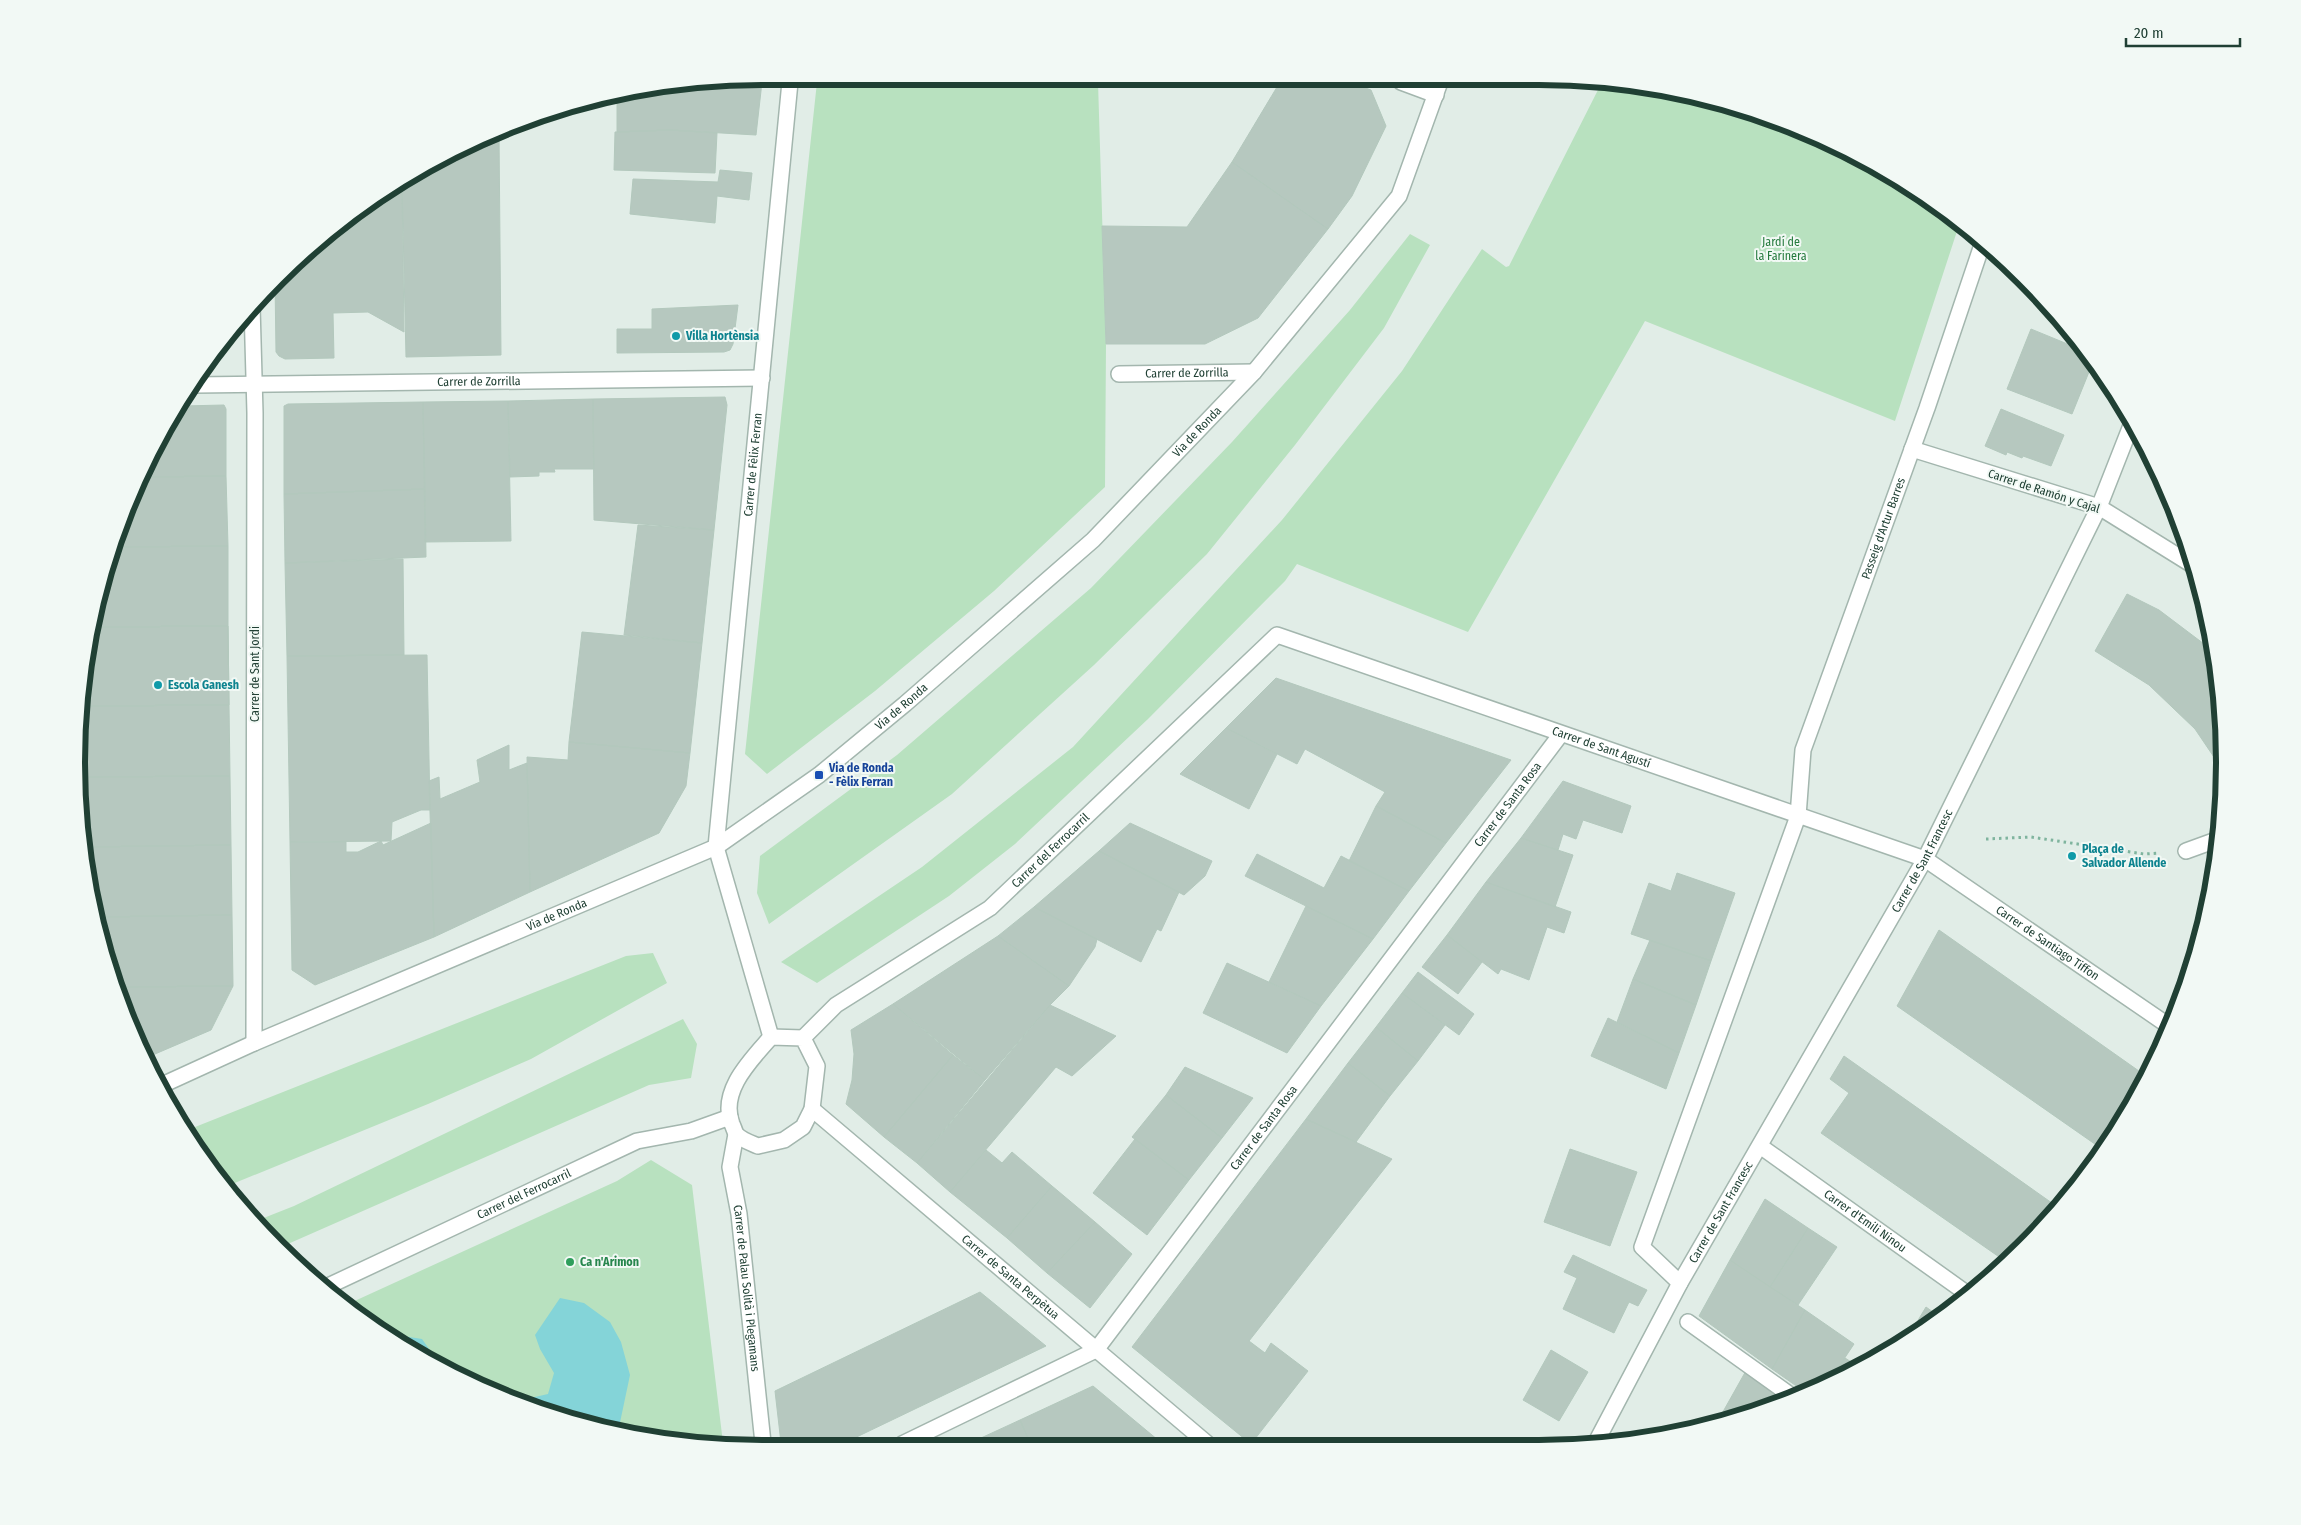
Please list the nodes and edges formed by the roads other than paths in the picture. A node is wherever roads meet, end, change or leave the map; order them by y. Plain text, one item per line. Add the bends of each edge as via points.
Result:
1 (790, 85) edge
2 (1417, 85) edge
3 (1438, 89) edge
4 (1980, 249) edge
5 (252, 317) edge
6 (1254, 372) junction
7 (1119, 374) dead end
8 (762, 378) junction
9 (200, 385) edge
10 (254, 386) junction
11 (2129, 431) edge
12 (1912, 449) junction
13 (2099, 507) junction
14 (2185, 560) edge
15 (1278, 635) joint
16 (1561, 734) junction
17 (1798, 816) junction
18 (2211, 842) edge
19 (716, 847) junction
20 (2186, 851) road end
21 (1925, 859) junction
22 (2164, 1022) edge
23 (771, 1037) junction
24 (803, 1038) junction
25 (254, 1043) junction
26 (166, 1083) edge
27 (812, 1109) junction
28 (730, 1118) junction
29 (736, 1134) junction
30 (1760, 1146) junction
31 (1680, 1282) junction
32 (331, 1285) edge
33 (1963, 1290) edge
34 (1688, 1322) dead end
35 (1096, 1350) junction
36 (1787, 1392) edge
37 (1599, 1437) edge
38 (763, 1440) edge
39 (910, 1440) edge
40 (1202, 1440) edge

1 - 8 street, Carrer de Fèlix Ferran
2 - 3 street
3 - 6 street, Via de Ronda via 1399,196
4 - 12 street, Passeig d'Artur Barres
5 - 10 street, Carrer de Sant Jordi
6 - 7 street, Carrer de Zorrilla
6 - 19 street, Via de Ronda via 1086,546 819,775
8 - 10 street, Carrer de Zorrilla
8 - 19 street, Carrer de Fèlix Ferran
9 - 10 street, Carrer de Zorrilla
10 - 25 street, Carrer de Sant Jordi
11 - 13 street, Carrer de Sant Francesc
12 - 13 street, Carrer de Ramón y Cajal
12 - 17 street, Passeig d'Artur Barres via 1803,750
13 - 14 street, Carrer de Ramón y Cajal
13 - 21 street, Carrer de Sant Francesc
15 - 16 street, Carrer de Sant Agustí
15 - 24 street, Carrer del Ferrocarril via 990,908 836,1005
16 - 17 street, Carrer de Sant Agustí
16 - 35 street, Carrer de Santa Rosa
17 - 21 street, Carrer de Sant Agustí
17 - 31 street via 1642,1247
18 - 20 street
19 - 23 street
19 - 25 street, Via de Ronda
21 - 22 street, Carrer de Santiago Tiffon
21 - 30 street, Carrer de Sant Francesc
23 - 24 street
23 - 28 street via 734,1087 729,1103
24 - 27 street via 817,1066
25 - 26 street, Via de Ronda
27 - 29 street via 803,1127 784,1140 758,1146
27 - 35 street, Carrer de Santa Perpètua
28 - 29 street
28 - 32 street, Carrer del Ferrocarril via 691,1131 637,1141
29 - 38 street, Carrer de Palau Solità i Plegamans via 730,1167 739,1214
30 - 31 street, Carrer de Sant Francesc
30 - 33 street, Carrer d'Emili Ninou
31 - 37 street, Carrer de Sant Francesc
34 - 36 street
35 - 39 street, Carrer de Santa Rosa
35 - 40 street, Carrer de Santa Perpètua

